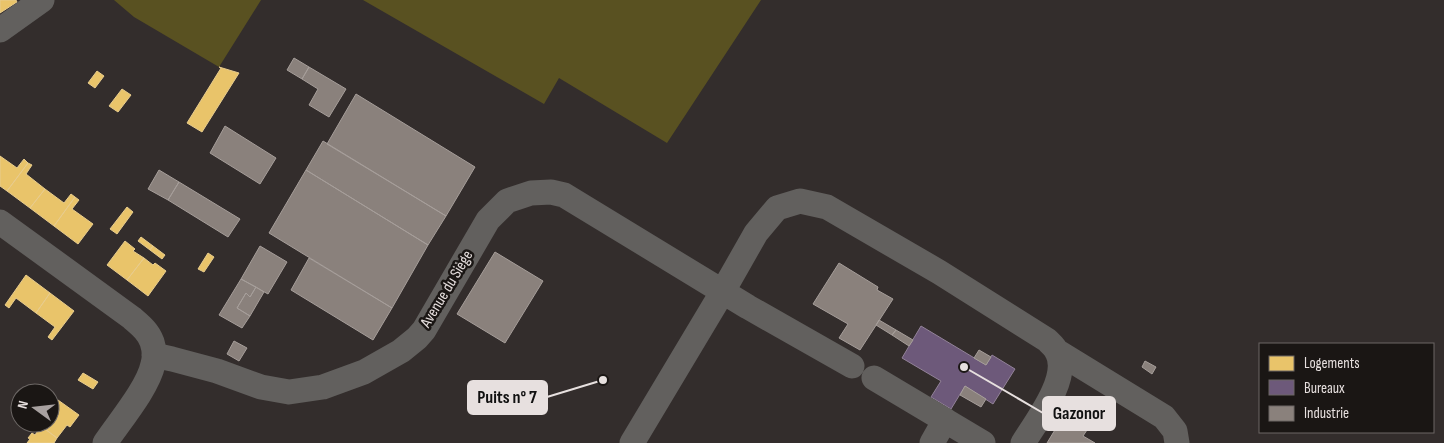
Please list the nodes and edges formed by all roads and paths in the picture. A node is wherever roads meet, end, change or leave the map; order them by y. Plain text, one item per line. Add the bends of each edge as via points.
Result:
1 (42, 0) edge
2 (0, 30) edge
3 (0, 222) edge
4 (723, 291) junction
5 (1058, 352) junction
6 (154, 355) junction
7 (852, 366) dead end
8 (874, 378) dead end
9 (945, 420) junction
10 (639, 438) edge
11 (104, 443) edge
12 (932, 443) edge
13 (984, 443) edge
14 (1023, 443) edge
15 (1177, 443) edge

1 - 2 street
3 - 6 street via 146,330
4 - 5 street via 756,233 777,208 800,201 827,208 938,272 1047,340
4 - 6 street, Avenue du Siège via 564,195 531,193 507,201 488,220 417,338 364,372 323,387 289,392 261,387 217,371
4 - 7 street, Avenue du Siège
4 - 10 street
5 - 14 street via 1061,370 1058,381
5 - 15 street via 1164,417 1175,431
6 - 11 street via 147,382
8 - 9 street
9 - 12 street
9 - 13 street

